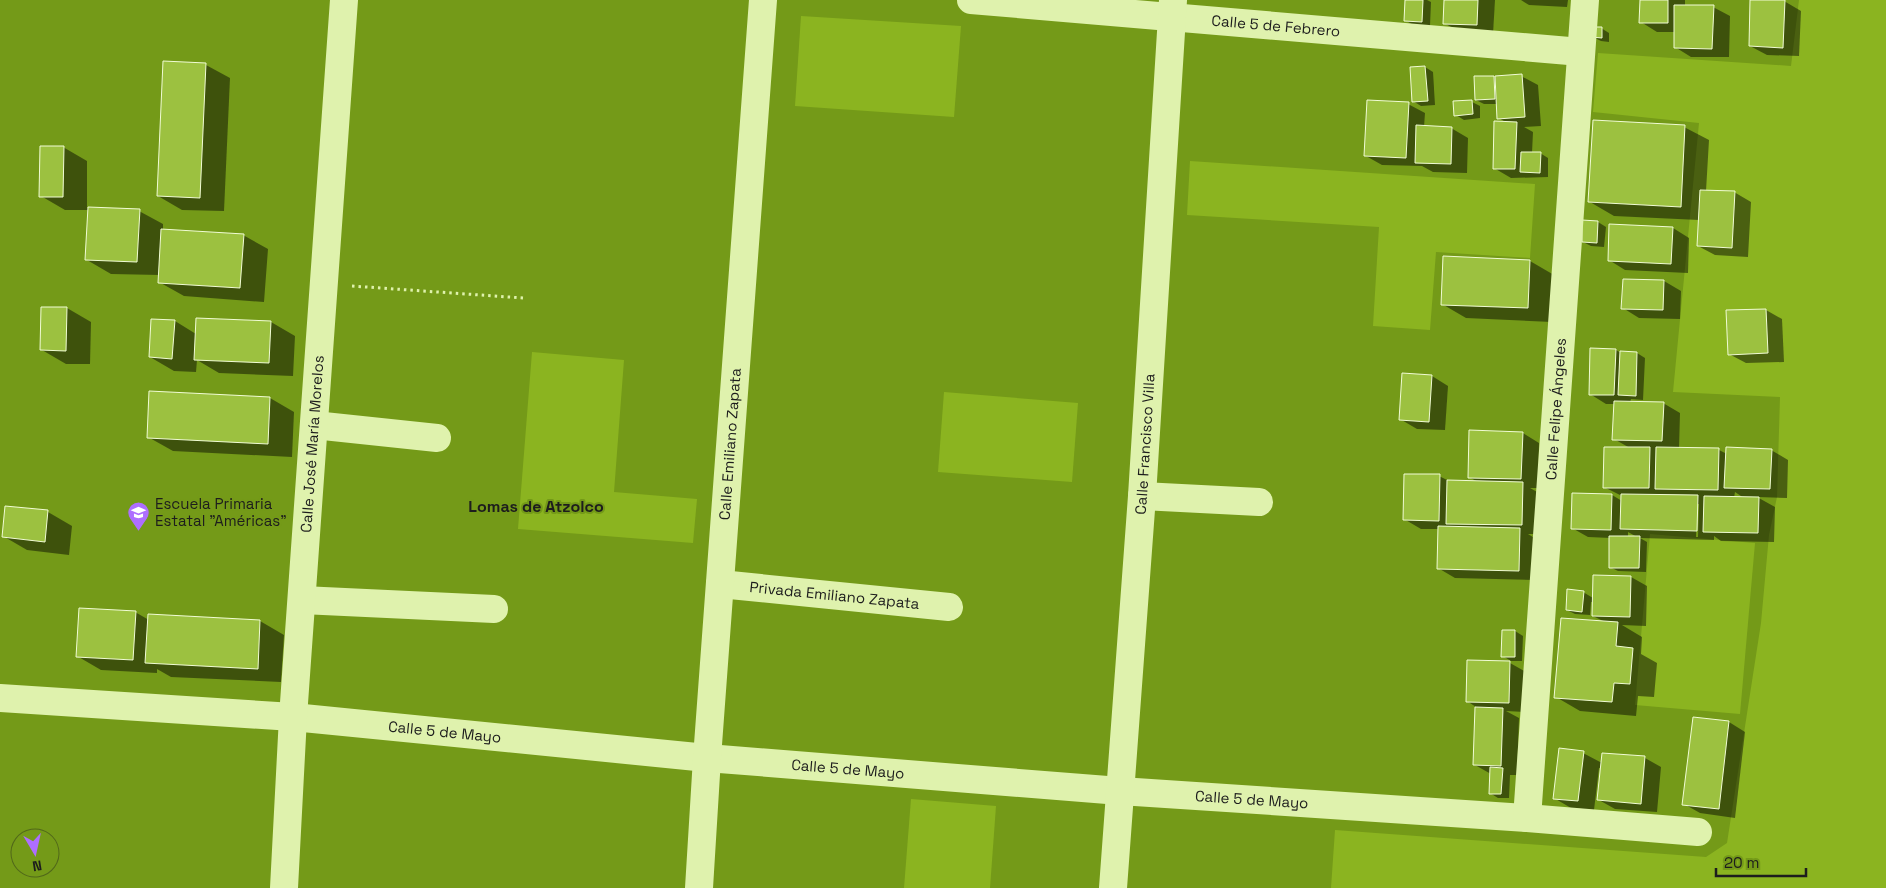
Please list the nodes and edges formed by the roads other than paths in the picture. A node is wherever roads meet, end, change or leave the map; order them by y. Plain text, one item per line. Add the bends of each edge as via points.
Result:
1 (344, 0) edge
2 (763, 0) edge
3 (971, 0) edge
4 (1586, 0) edge
5 (1173, 8) edge
6 (1581, 52) junction
7 (314, 425) junction
8 (437, 438) dead end
9 (1142, 496) junction
10 (1259, 502) dead end
11 (720, 584) junction
12 (302, 600) junction
13 (949, 607) dead end
14 (494, 609) dead end
15 (0, 698) edge
16 (293, 717) junction
17 (707, 758) junction
18 (1120, 791) junction
19 (1527, 818) junction
20 (1698, 832) dead end
21 (284, 888) edge
22 (699, 888) edge
23 (1113, 888) edge

1 - 7 street, Calle José María Morelos
2 - 11 street, Calle Emiliano Zapata
3 - 5 street, Calle 5 de Febrero
4 - 6 street, Calle Felipe Ángeles
5 - 6 street, Calle 5 de Febrero
5 - 9 street, Calle Francisco Villa
6 - 19 street, Calle Felipe Ángeles
7 - 8 street
7 - 12 street, Calle José María Morelos
9 - 10 street
9 - 18 street, Calle Francisco Villa
11 - 13 street, Privada Emiliano Zapata
11 - 17 street, Calle Emiliano Zapata
12 - 14 street
12 - 16 street, Calle José María Morelos
15 - 16 street, Calle 5 de Mayo
16 - 17 street, Calle 5 de Mayo
16 - 21 street, Calle José María Morelos
17 - 18 street, Calle 5 de Mayo
17 - 22 street, Calle Emiliano Zapata
18 - 19 street, Calle 5 de Mayo
18 - 23 street, Calle Francisco Villa
19 - 20 street, Calle 5 de Mayo

